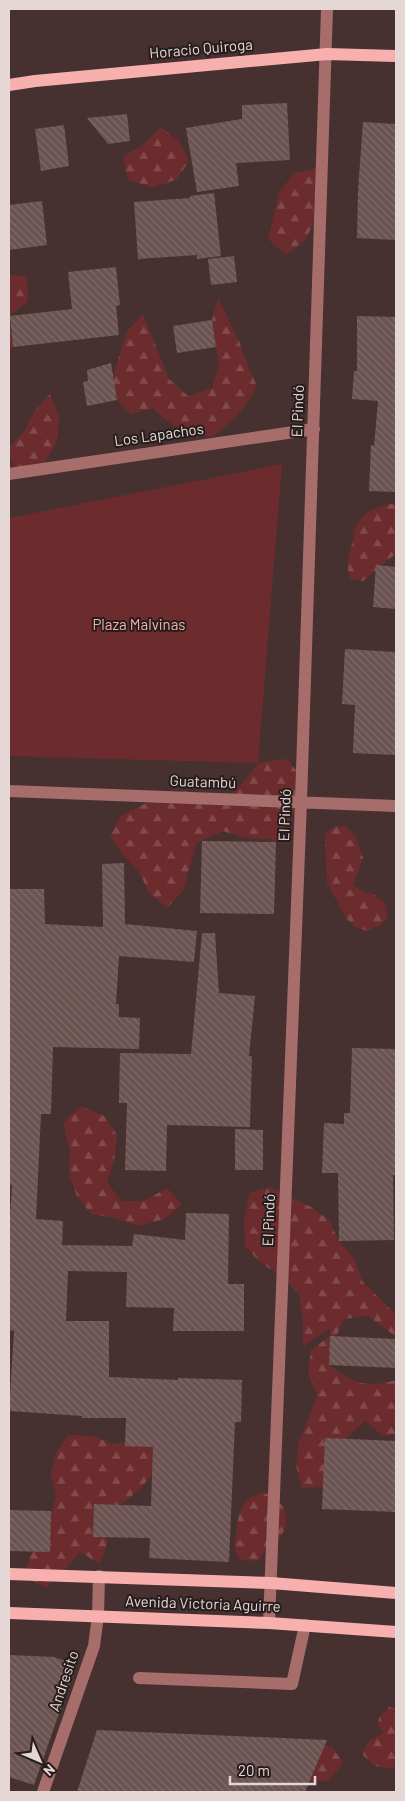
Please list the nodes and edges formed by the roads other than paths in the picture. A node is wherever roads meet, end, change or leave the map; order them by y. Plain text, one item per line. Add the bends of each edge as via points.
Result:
1 (328, 9) edge
2 (327, 54) junction
3 (396, 56) edge
4 (9, 85) edge
5 (314, 429) junction
6 (9, 474) edge
7 (9, 792) edge
8 (302, 801) junction
9 (396, 806) edge
10 (9, 1574) edge
11 (99, 1576) junction
12 (271, 1583) junction
13 (396, 1593) edge
14 (9, 1612) edge
15 (98, 1616) junction
16 (269, 1623) junction
17 (305, 1626) junction
18 (396, 1632) edge
19 (139, 1678) dead end
20 (43, 1792) edge

1 - 2 street, El Pindó
2 - 3 main road, Horacio Quiroga
2 - 4 main road, Horacio Quiroga
2 - 5 street, El Pindó
5 - 6 street, Los Lapachos
5 - 8 street, El Pindó
7 - 8 street, Guatambú
8 - 9 street, Guatambú
8 - 12 street, El Pindó
10 - 11 main road, Avenida Victoria Aguirre
11 - 12 main road, Avenida Victoria Aguirre
11 - 15 street, Andresito
12 - 13 main road, Avenida Victoria Aguirre
12 - 16 street, El Pindó
14 - 15 main road, Avenida Victoria Aguirre
15 - 16 main road, Avenida Victoria Aguirre
15 - 20 street, Andresito via 94,1646
16 - 17 main road, Avenida Victoria Aguirre
17 - 18 main road, Avenida Victoria Aguirre
17 - 19 street via 292,1684

